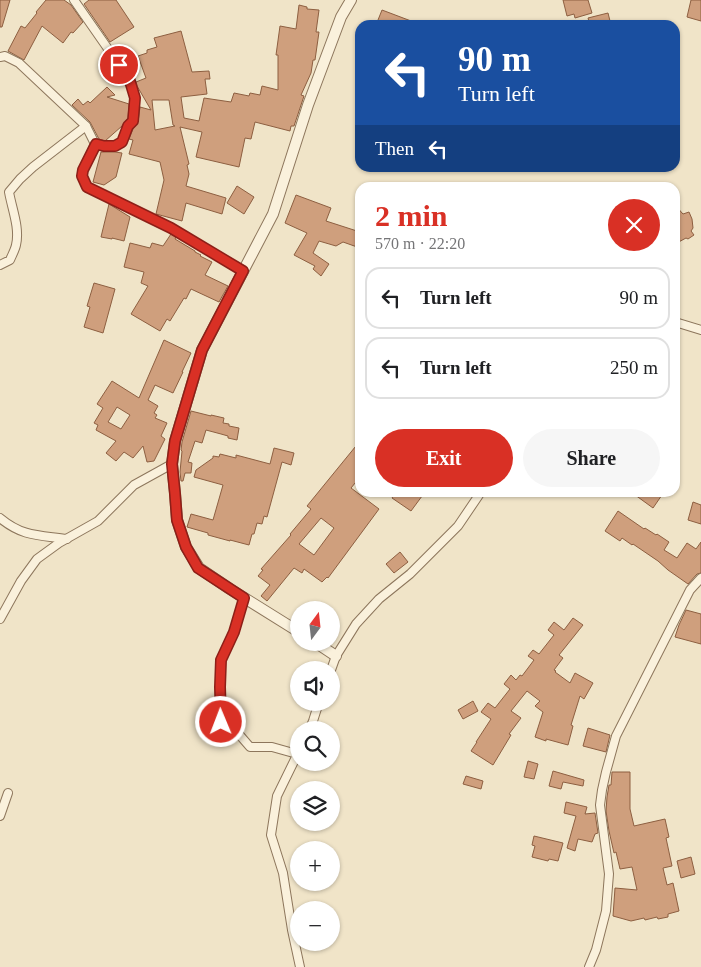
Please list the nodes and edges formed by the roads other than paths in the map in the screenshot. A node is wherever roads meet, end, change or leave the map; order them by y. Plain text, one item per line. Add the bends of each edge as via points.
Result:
1 (74, 0) edge
2 (351, 0) edge
3 (0, 57) edge
4 (86, 126) junction
5 (96, 144) junction
6 (0, 265) edge
7 (243, 271) junction
8 (680, 324) edge
9 (701, 330) edge
10 (172, 464) junction
11 (478, 497) edge
12 (0, 518) edge
13 (66, 539) junction
14 (701, 578) edge
15 (244, 598) junction
16 (0, 619) edge
17 (290, 626) edge
18 (328, 651) edge
19 (336, 656) junction
20 (334, 661) edge
21 (290, 750) edge
22 (290, 769) edge
23 (8, 793) dead end
24 (0, 816) edge
25 (300, 967) edge
26 (589, 967) edge

1 - 5 street via 129,78 135,98 133,121 122,142 115,146
2 - 7 street via 341,17 308,105 273,214
3 - 4 street via 5,56 19,64
4 - 5 street
4 - 6 street via 20,179 9,192 15,216 16,245 10,260
5 - 7 street via 83,170 87,187 171,228
7 - 10 street via 202,350 175,441
8 - 9 street
10 - 13 street via 134,485 98,521
10 - 15 street via 177,520 186,547 198,568
11 - 19 street via 458,526 356,624
12 - 13 street via 23,533
13 - 16 street via 37,558
14 - 26 street via 690,590 616,736 600,805 609,874 606,911
15 - 17 street
15 - 21 street via 221,660 221,722 237,732 250,747
18 - 19 street
19 - 20 street
22 - 25 street via 277,796 271,835 283,873
23 - 24 street

